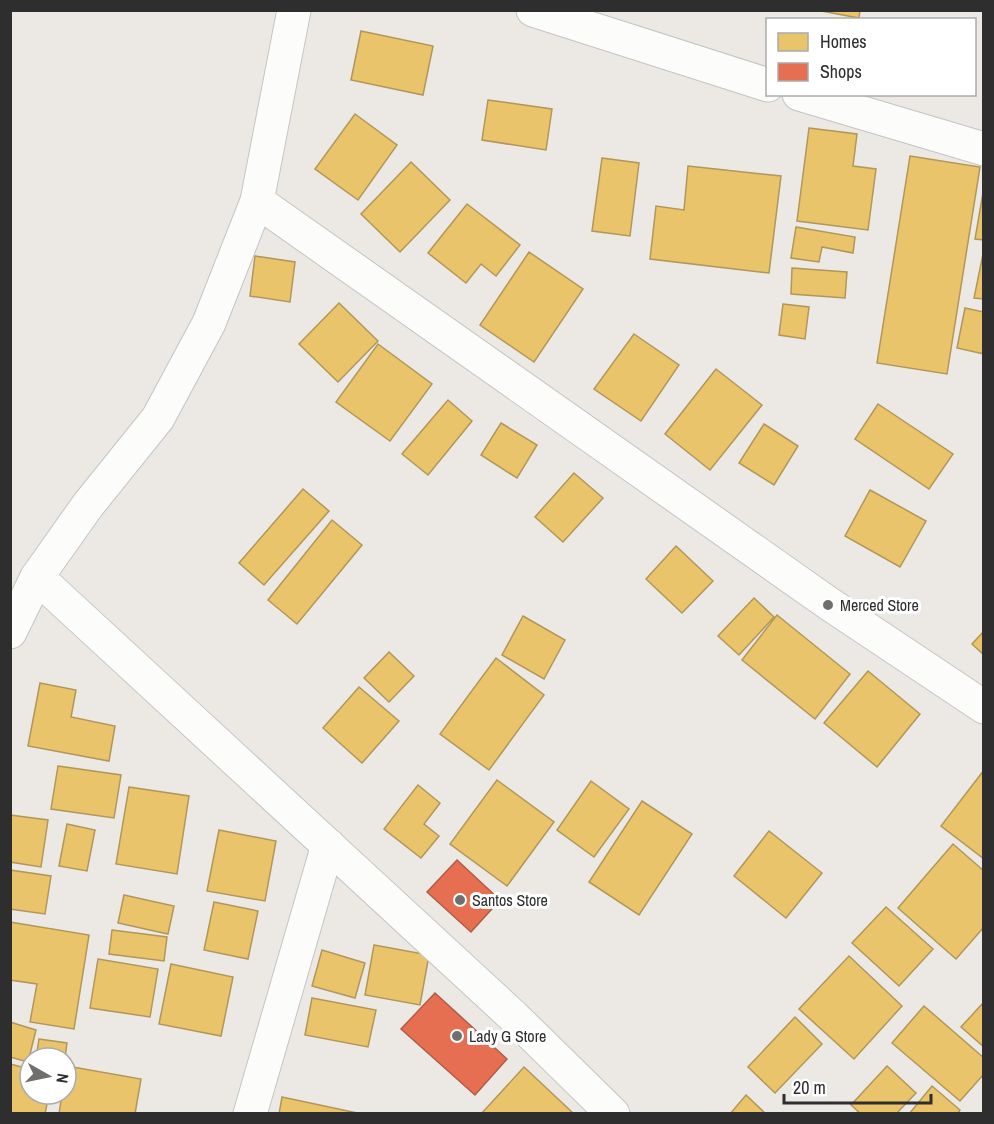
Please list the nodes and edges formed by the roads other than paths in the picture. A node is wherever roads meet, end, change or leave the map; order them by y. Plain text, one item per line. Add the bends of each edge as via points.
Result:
1 (294, 10) edge
2 (533, 10) edge
3 (766, 84) edge
4 (806, 96) edge
5 (984, 149) edge
6 (257, 201) junction
7 (37, 577) junction
8 (10, 632) edge
9 (984, 707) edge
10 (328, 845) junction
11 (250, 1113) edge
12 (614, 1113) edge

1 - 6 street
2 - 3 street
4 - 5 street
6 - 7 street via 209,323 158,418 88,505
6 - 9 street via 819,596
7 - 8 street
7 - 10 street
10 - 11 street
10 - 12 street

